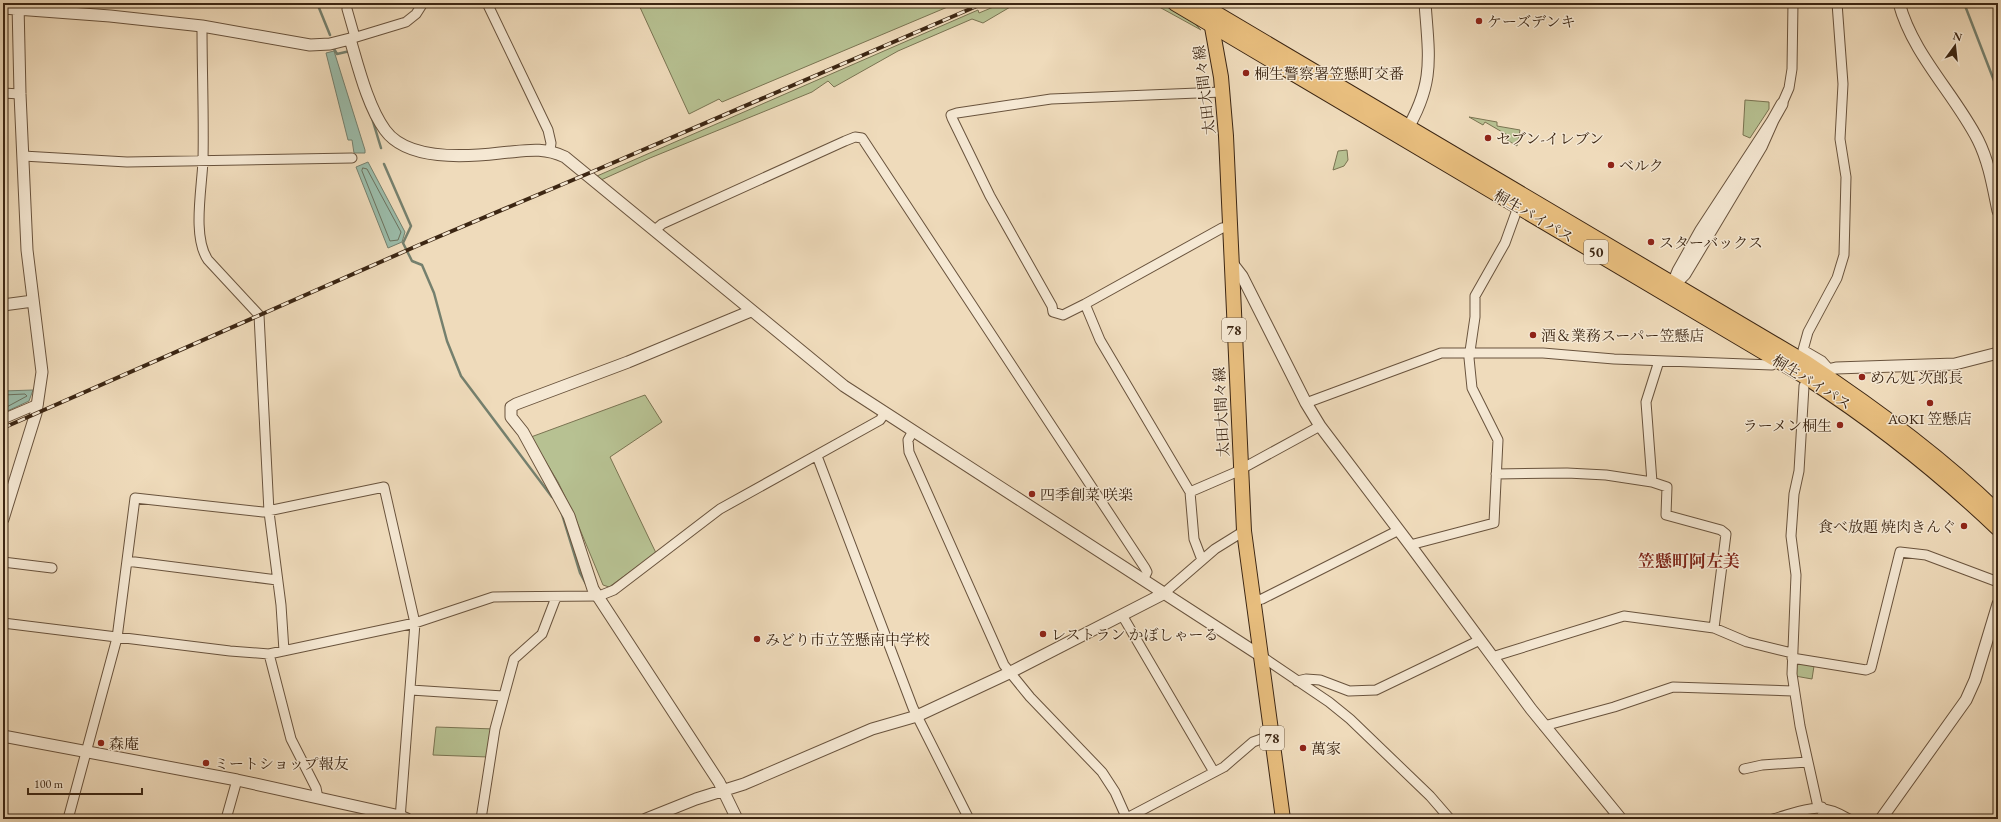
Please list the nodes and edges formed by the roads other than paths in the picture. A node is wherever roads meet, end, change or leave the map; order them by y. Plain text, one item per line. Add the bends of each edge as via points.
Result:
1 (423, 3) edge
2 (487, 3) edge
3 (1175, 3) edge
4 (1425, 3) edge
5 (1793, 3) edge
6 (1837, 3) edge
7 (1899, 3) edge
8 (18, 6) edge
9 (3, 8) edge
10 (347, 9) dead end
11 (1207, 10) edge
12 (202, 26) junction
13 (352, 38) junction
14 (1222, 92) junction
15 (3, 93) edge
16 (20, 94) junction
17 (1782, 104) joint
18 (1405, 133) junction
19 (550, 150) junction
20 (23, 156) junction
21 (352, 158) dead end
22 (203, 160) junction
23 (1518, 207) junction
24 (1998, 211) edge
25 (1230, 227) junction
26 (655, 230) junction
27 (1232, 262) junction
28 (1671, 290) junction
29 (33, 301) junction
30 (1085, 304) junction
31 (3, 305) edge
32 (751, 311) junction
33 (1470, 353) junction
34 (1998, 353) edge
35 (1778, 360) junction
36 (1659, 361) junction
37 (1818, 372) junction
38 (1306, 403) junction
39 (38, 404) junction
40 (885, 414) junction
41 (3, 419) edge
42 (1320, 426) junction
43 (913, 431) junction
44 (817, 456) junction
45 (1241, 468) junction
46 (1496, 474) junction
47 (1652, 482) junction
48 (1190, 492) junction
49 (269, 512) junction
50 (1998, 513) edge
51 (3, 519) edge
52 (1998, 528) edge
53 (1399, 530) junction
54 (1244, 531) junction
55 (1410, 545) junction
56 (1202, 560) junction
57 (3, 562) edge
58 (127, 562) junction
59 (52, 568) dead end
60 (277, 580) junction
61 (1143, 580) junction
62 (1998, 582) edge
63 (1163, 594) junction
64 (599, 596) junction
65 (557, 597) junction
66 (1253, 601) junction
67 (1998, 604) edge
68 (1122, 615) junction
69 (3, 623) edge
70 (415, 623) junction
71 (1714, 628) junction
72 (117, 638) junction
73 (1480, 640) junction
74 (284, 650) junction
75 (269, 654) junction
76 (1792, 655) junction
77 (1261, 656) junction
78 (1492, 657) junction
79 (1009, 672) junction
80 (1297, 681) junction
81 (411, 690) junction
82 (1793, 691) junction
83 (503, 696) junction
84 (917, 716) junction
85 (1544, 726) junction
86 (1272, 735) junction
87 (3, 736) edge
88 (86, 752) junction
89 (1808, 762) junction
90 (1744, 769) dead end
91 (1214, 772) junction
92 (237, 780) junction
93 (723, 790) junction
94 (318, 798) junction
95 (1820, 807) junction
96 (402, 818) edge
97 (1619, 818) edge
98 (68, 819) edge
99 (226, 819) edge
100 (481, 819) edge
101 (646, 819) edge
102 (737, 819) edge
103 (969, 819) edge
104 (1126, 819) edge
105 (1283, 819) edge
106 (1450, 819) edge
107 (1773, 819) edge
108 (1823, 819) edge
109 (1849, 819) edge
110 (1881, 819) edge

1 - 13 street via 416,14 406,22
2 - 19 street via 548,130
3 - 11 highway, 桐生バイパス / 50
4 - 18 street via 1428,77 1419,109
5 - 17 street via 1792,69 1789,88
6 - 37 street via 1844,84 1840,139 1846,177 1844,255 1837,278 1802,347 1822,361
7 - 24 street via 1904,19 1923,56 1982,149
8 - 9 street
8 - 12 street
8 - 16 street
10 - 13 street
11 - 14 main road, 太田大間々線 / 78
11 - 18 highway, 桐生バイパス / 50
12 - 13 street via 310,45 330,44
12 - 22 street
13 - 19 street via 363,82 377,116 385,130 401,143 418,150 464,156
14 - 25 main road, 太田大間々線 / 78
14 - 30 street via 1051,99 952,115 990,196 1053,312 1062,315
15 - 16 street
16 - 20 street
17 - 28 street via 1701,230 1678,271
18 - 23 highway, 桐生バイパス / 50
18 - 28 highway, 桐生バイパス / 50
19 - 26 street via 571,161
20 - 22 street via 127,162
20 - 29 street via 27,250
21 - 22 street
22 - 49 street via 200,215 204,254 259,315
23 - 28 highway, 桐生バイパス / 50
23 - 33 street via 1505,243 1475,296
25 - 27 main road, 太田大間々線 / 78
25 - 30 street via 1222,228
26 - 32 street
26 - 61 street via 662,224 846,141 862,138 1145,568 1147,572
27 - 38 street via 1242,276
27 - 45 main road, 太田大間々線 / 78
28 - 35 highway, 桐生バイパス / 50
28 - 37 highway, 桐生バイパス / 50
29 - 31 street
29 - 39 street via 42,372
30 - 48 street via 1100,340
32 - 40 street via 844,386
32 - 64 street via 511,407 511,417 524,432 569,516 593,589
33 - 36 street via 1550,353
33 - 38 street via 1437,353
33 - 46 street via 1469,375 1472,388 1498,440
34 - 37 street via 1955,364
35 - 36 street via 1772,365
35 - 37 highway, 桐生バイパス / 50
36 - 47 street via 1646,402
37 - 50 highway, 桐生バイパス / 50 via 1882,415 1931,453
37 - 52 highway, 桐生バイパス / 50
37 - 76 street via 1804,386 1799,470 1794,494 1791,536 1796,575
38 - 42 street
39 - 41 street
39 - 51 street
40 - 43 street
40 - 44 street via 880,420
42 - 45 street
42 - 53 street
43 - 61 street
43 - 79 street via 908,440 909,452
44 - 64 street via 720,509 614,590
44 - 84 street
45 - 48 street
45 - 54 main road, 太田大間々線 / 78
46 - 47 street via 1567,473 1606,475
46 - 55 street via 1494,523
47 - 71 street via 1667,487 1666,515 1721,530 1726,534
48 - 56 street via 1194,539
49 - 58 street via 135,498
49 - 60 street
49 - 70 street via 384,487
53 - 55 street
53 - 66 street via 1262,599
54 - 56 street via 1224,542
54 - 66 main road, 太田大間々線 / 78
55 - 73 street
56 - 63 street
57 - 59 street
58 - 60 street
58 - 72 street
60 - 74 street
61 - 63 street
62 - 76 street via 1926,555 1900,552 1870,668 1863,670
63 - 68 street
63 - 77 street
64 - 65 street
64 - 93 street
65 - 70 street via 492,597
65 - 83 street via 542,634 514,659
66 - 77 main road, 太田大間々線 / 78
67 - 110 street via 1975,680 1966,700
68 - 79 street
68 - 91 street
69 - 72 street
70 - 74 street
70 - 81 street
71 - 76 street via 1743,641
71 - 78 street via 1624,616
72 - 75 street
72 - 88 street
73 - 78 street
73 - 80 street via 1376,690 1349,691 1320,680
74 - 75 street
75 - 94 street via 291,739 316,788
76 - 82 street
77 - 80 street
77 - 86 main road, 太田大間々線 / 78
78 - 85 street
79 - 84 street
79 - 104 street via 1094,762 1115,792
80 - 106 street via 1350,719 1430,796
81 - 83 street
81 - 96 street
82 - 85 street via 1673,687 1614,707
82 - 89 street
83 - 100 street
84 - 93 street via 872,729 744,784
84 - 103 street
85 - 97 street
86 - 91 street via 1253,742 1224,767
86 - 105 main road, 太田大間々線 / 78
87 - 88 street
88 - 92 street
88 - 98 street
89 - 90 street via 1762,765
89 - 95 street
91 - 104 street
92 - 94 street
92 - 99 street
93 - 101 street
93 - 102 street
94 - 96 street
95 - 107 street
95 - 108 street
95 - 109 street via 1836,811

